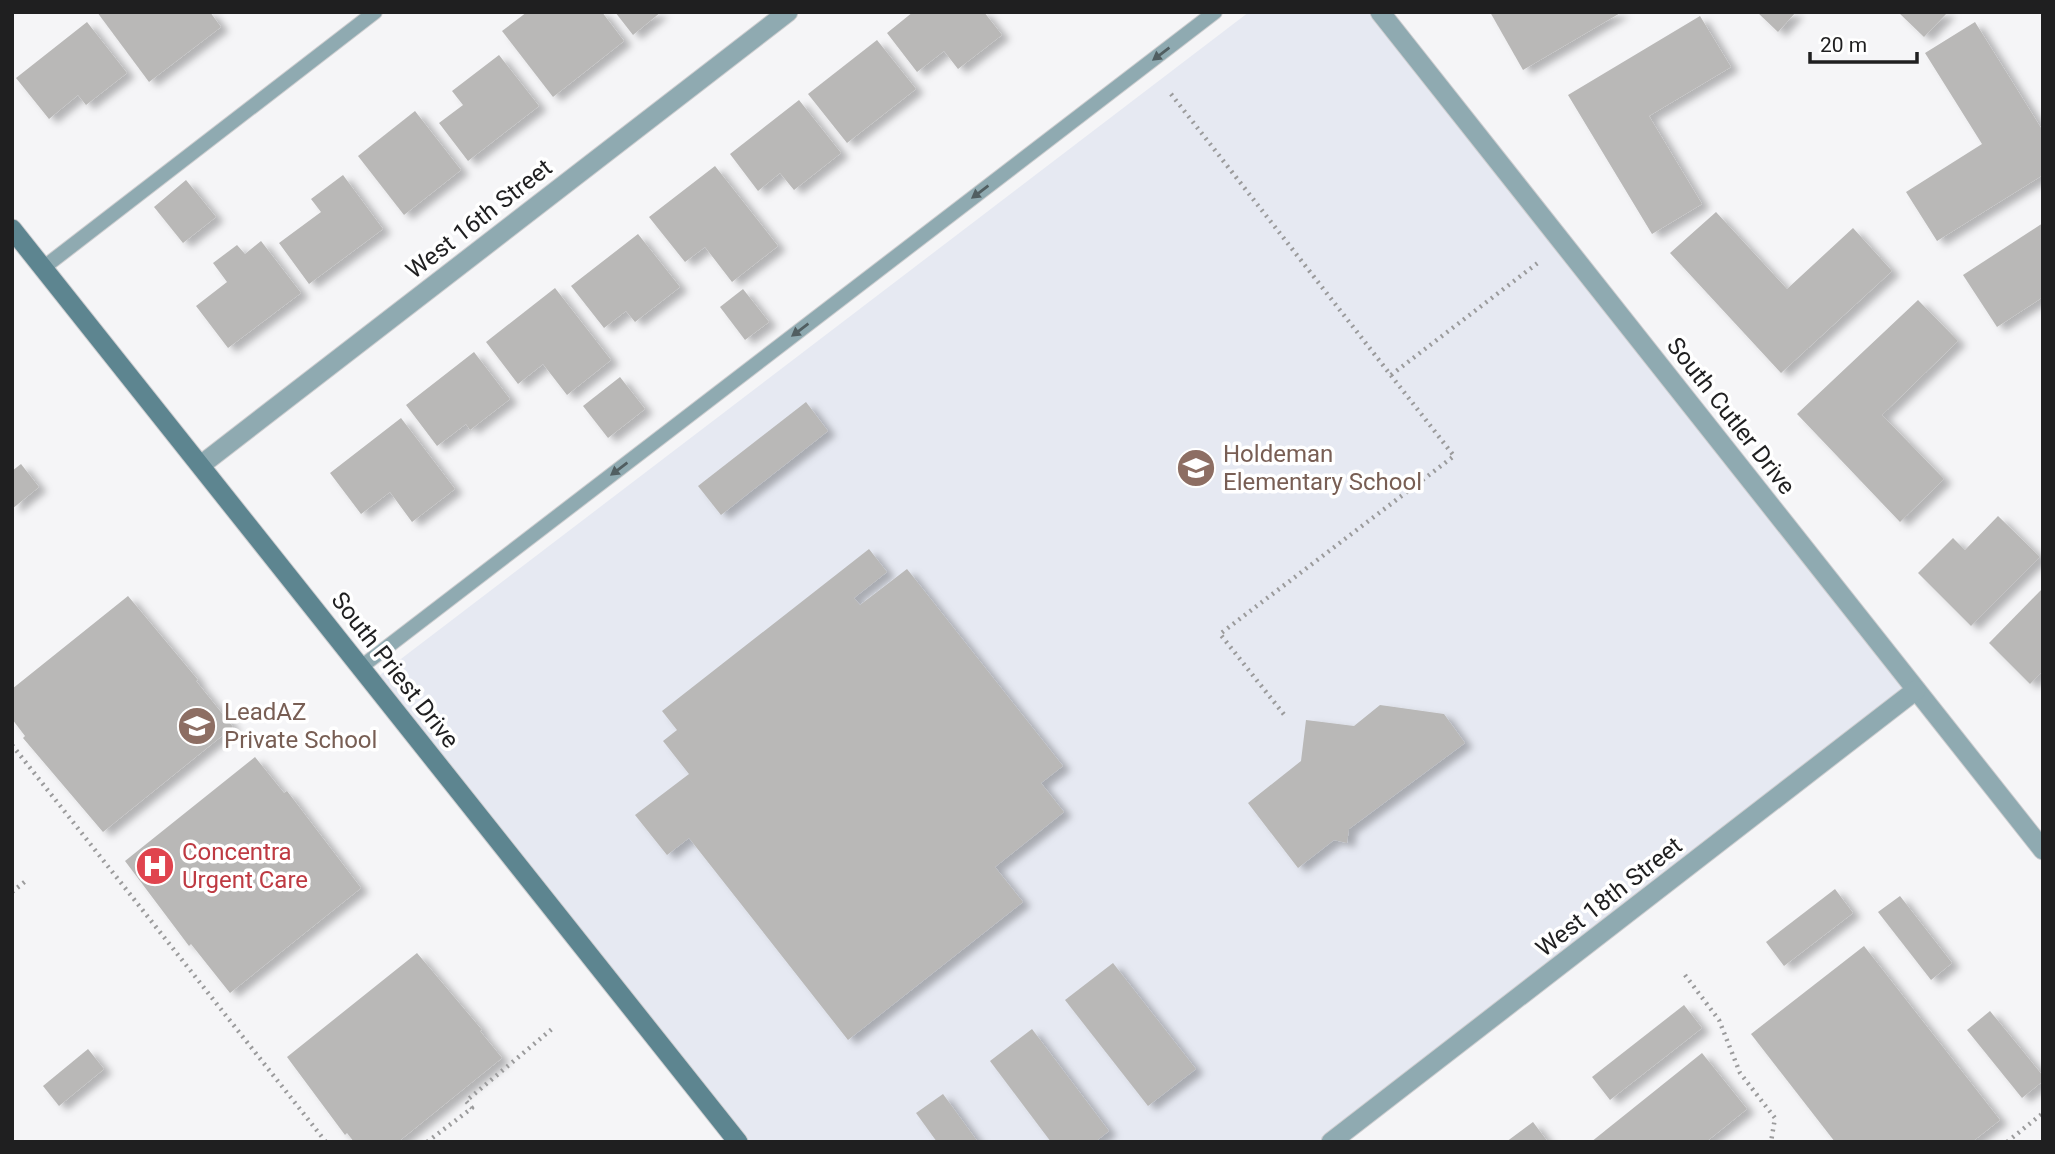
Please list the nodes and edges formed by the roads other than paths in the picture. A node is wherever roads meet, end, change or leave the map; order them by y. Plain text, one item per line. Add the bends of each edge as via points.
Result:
1 (374, 12) edge
2 (788, 12) edge
3 (1215, 12) edge
4 (1380, 12) edge
5 (12, 229) edge
6 (43, 268) junction
7 (201, 465) junction
8 (361, 667) junction
9 (1916, 690) junction
10 (2043, 850) edge
11 (738, 1142) edge
12 (1331, 1142) edge

1 - 6 lane
2 - 7 street, West 16th Street
3 -> 8 lane
4 - 9 street, South Cutler Drive
5 - 6 main road, South Priest Drive
6 - 7 main road, South Priest Drive
7 - 8 main road, South Priest Drive
8 - 11 main road, South Priest Drive
9 - 10 street, South Cutler Drive
9 - 12 street, West 18th Street

